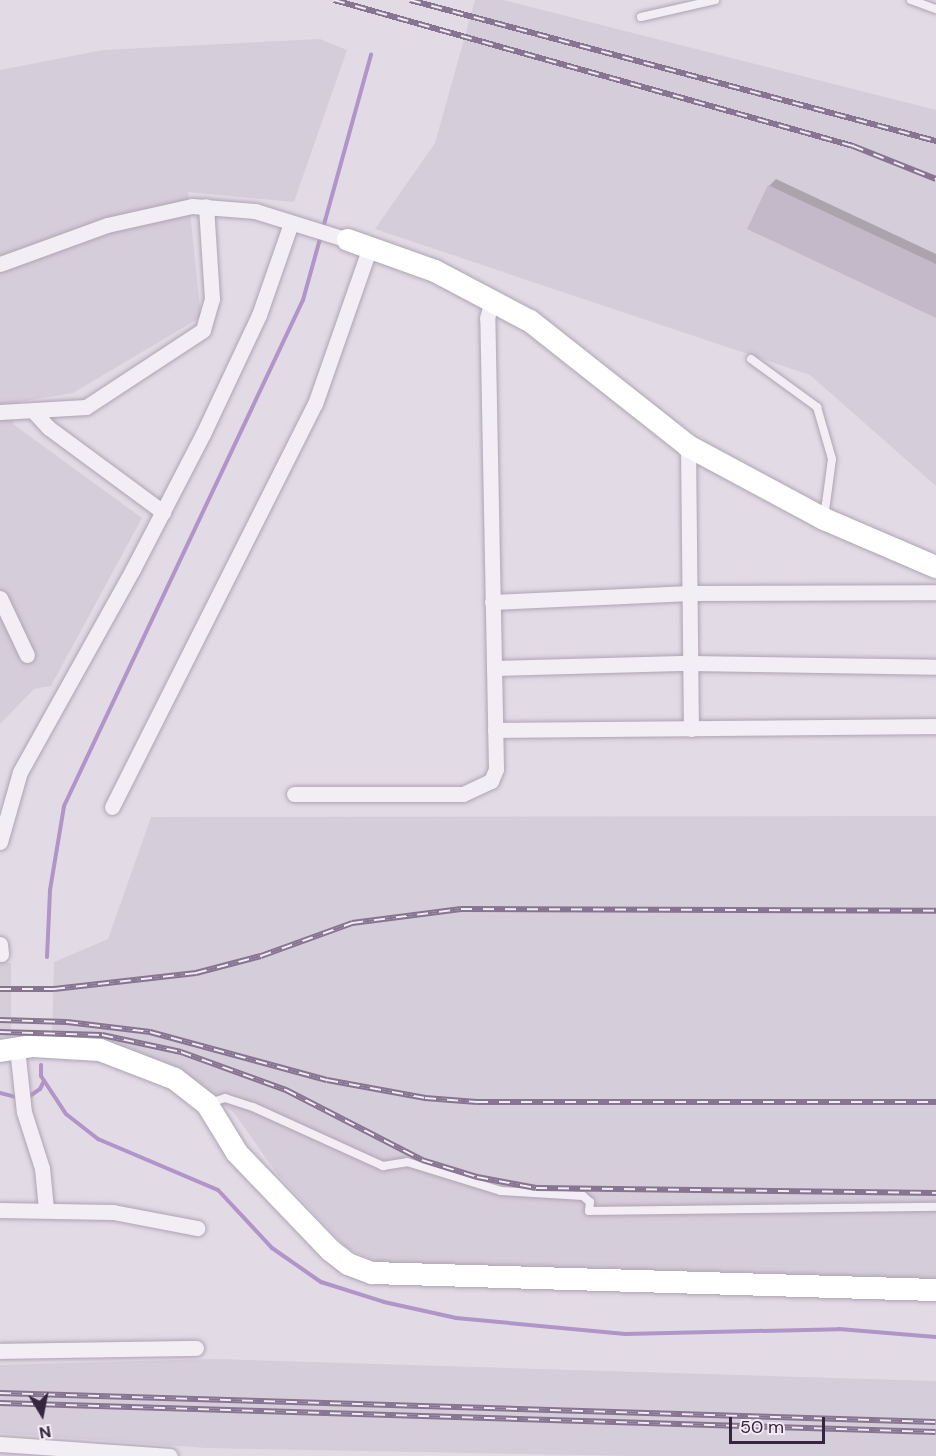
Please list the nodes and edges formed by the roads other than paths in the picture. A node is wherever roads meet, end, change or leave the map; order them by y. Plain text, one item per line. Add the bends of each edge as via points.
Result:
1 (715, 0) edge
2 (911, 0) edge
3 (936, 9) edge
4 (641, 18) dead end
5 (206, 206) junction
6 (297, 224) junction
7 (348, 240) joint
8 (370, 247) junction
9 (0, 264) edge
10 (492, 300) junction
11 (752, 359) dead end
12 (0, 412) edge
13 (34, 412) junction
14 (688, 446) junction
15 (163, 512) junction
16 (824, 519) junction
17 (936, 567) edge
18 (936, 592) edge
19 (690, 593) junction
20 (0, 598) edge
21 (492, 602) junction
22 (27, 655) dead end
23 (690, 663) junction
24 (936, 667) edge
25 (494, 668) junction
26 (936, 726) edge
27 (691, 729) junction
28 (495, 730) junction
29 (294, 794) dead end
30 (112, 807) dead end
31 (2, 821) edge
32 (0, 842) edge
33 (16, 1048) edge
34 (207, 1104) junction
35 (936, 1208) edge
36 (46, 1209) junction
37 (0, 1210) edge
38 (197, 1228) dead end
39 (936, 1290) edge
40 (195, 1347) dead end
41 (0, 1351) edge
42 (0, 1443) edge
43 (16, 1451) edge
44 (120, 1454) edge
45 (170, 1456) edge

1 - 4 lane
2 - 3 lane
5 - 6 street via 246,210
5 - 9 street via 107,225
5 - 13 street via 212,299 203,330 86,407
6 - 7 street
6 - 15 street via 253,329
7 - 8 street
8 - 10 street via 435,271
8 - 30 street via 310,413
10 - 14 street via 570,349
10 - 21 street via 487,318
11 - 16 lane via 802,392 818,407 825,422 832,459
12 - 13 street
13 - 15 street via 49,428
14 - 16 street
14 - 19 street
15 - 31 street via 20,772
16 - 17 street
18 - 19 street
19 - 21 street
19 - 23 street
20 - 22 street
21 - 25 street
23 - 24 street
23 - 25 street
23 - 27 street
25 - 28 street
26 - 27 street
27 - 28 street
28 - 29 street via 496,769 492,781 479,790 463,794
31 - 32 street
33 - 34 street via 100,1050 175,1079
33 - 36 street via 22,1098 42,1168
34 - 35 lane via 225,1098 253,1107 383,1166 407,1162 511,1193 583,1196 590,1202 589,1211
34 - 39 street via 237,1153 322,1241 348,1264 372,1273
36 - 37 street
36 - 38 street via 126,1213
40 - 41 street
42 - 43 street
43 - 44 street
44 - 45 street

